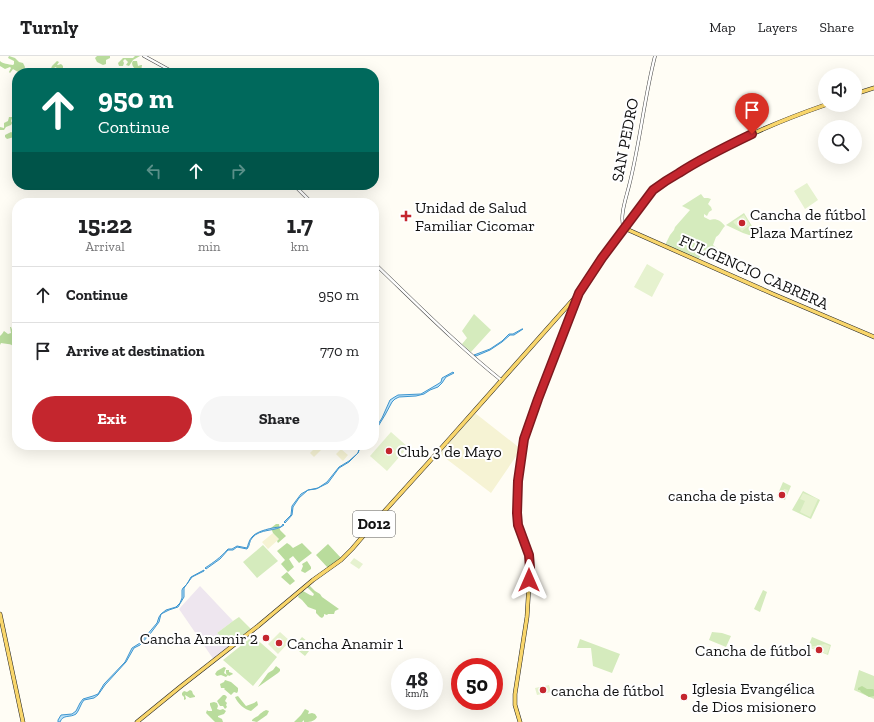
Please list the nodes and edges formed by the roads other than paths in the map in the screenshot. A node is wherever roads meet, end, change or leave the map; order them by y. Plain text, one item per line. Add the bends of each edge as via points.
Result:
1 (144, 56) edge
2 (650, 56) edge
3 (655, 56) edge
4 (654, 60) junction
5 (167, 68) edge
6 (874, 88) edge
7 (862, 92) edge
8 (818, 107) edge
9 (299, 190) edge
10 (307, 198) edge
11 (624, 228) junction
12 (379, 268) edge
13 (579, 293) junction
14 (569, 304) junction
15 (574, 307) junction
16 (874, 337) edge
17 (501, 380) junction
18 (0, 614) edge
19 (23, 722) edge
20 (137, 722) edge
21 (520, 722) edge

1 - 5 street
2 - 4 street
3 - 4 street, SAN PEDRO
4 - 11 street, SAN PEDRO via 623,210
6 - 7 main road
8 - 11 main road, D012 via 775,124 687,167 653,190
9 - 10 street
11 - 13 main road, D012
11 - 16 main road, FULGENCIO CABRERA
12 - 17 street via 458,344
13 - 14 main road, D012
13 - 15 main road
14 - 15 main road
14 - 17 main road, D012
15 - 21 main road via 524,439 518,481 518,525 529,555 530,568 527,617 515,694 515,706
17 - 20 main road, D012 via 344,557
18 - 19 main road

